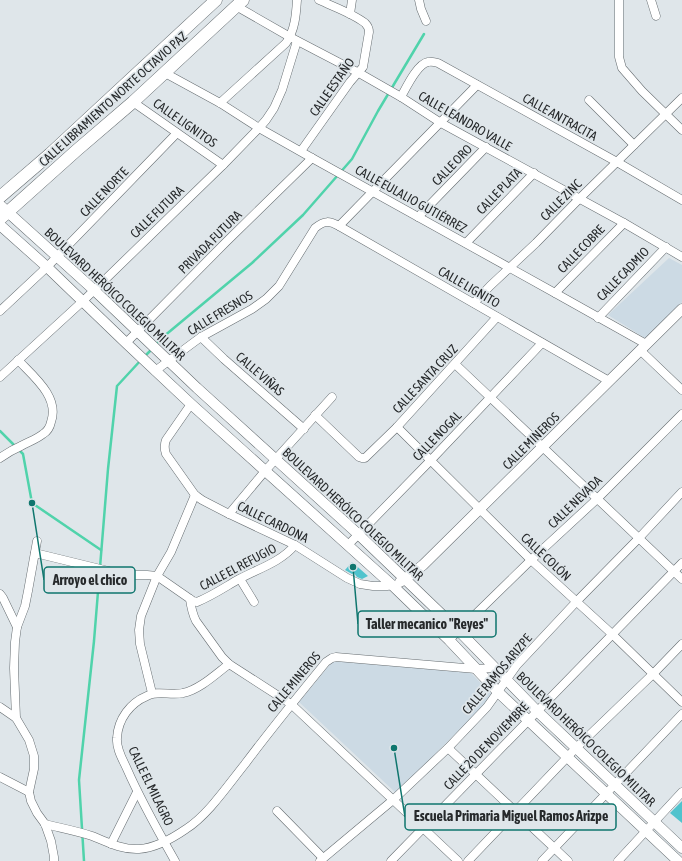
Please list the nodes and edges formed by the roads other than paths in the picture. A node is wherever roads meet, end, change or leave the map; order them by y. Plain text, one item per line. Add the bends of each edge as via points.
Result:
1 (216, 0) edge
2 (297, 0) edge
3 (319, 0) edge
4 (352, 0) edge
5 (419, 0) edge
6 (619, 0) edge
7 (651, 0) edge
8 (240, 3) edge
9 (350, 14) junction
10 (656, 16) dead end
11 (426, 21) dead end
12 (293, 39) junction
13 (165, 73) junction
14 (359, 73) junction
15 (477, 85) junction
16 (401, 97) junction
17 (682, 98) edge
18 (589, 100) dead end
19 (133, 102) junction
20 (220, 103) junction
21 (666, 114) junction
22 (441, 123) junction
23 (259, 128) junction
24 (682, 130) edge
25 (177, 133) junction
26 (634, 145) junction
27 (486, 147) junction
28 (301, 151) junction
29 (312, 158) junction
30 (617, 162) junction
31 (224, 165) junction
32 (534, 173) junction
33 (372, 192) junction
34 (0, 198) edge
35 (580, 198) junction
36 (682, 200) edge
37 (2, 212) edge
38 (418, 217) junction
39 (624, 223) junction
40 (0, 225) edge
41 (339, 226) junction
42 (316, 228) joint
43 (466, 243) junction
44 (666, 247) junction
45 (57, 256) junction
46 (682, 256) edge
47 (47, 267) junction
48 (509, 268) junction
49 (94, 290) junction
50 (555, 293) junction
51 (83, 301) junction
52 (474, 303) junction
53 (682, 309) edge
54 (0, 311) edge
55 (498, 317) junction
56 (598, 318) junction
57 (137, 331) junction
58 (201, 337) junction
59 (126, 343) junction
60 (542, 343) junction
61 (643, 347) junction
62 (18, 360) junction
63 (168, 361) junction
64 (455, 364) junction
65 (156, 371) junction
66 (0, 377) edge
67 (609, 381) junction
68 (682, 390) edge
69 (332, 397) dead end
70 (491, 397) junction
71 (191, 404) junction
72 (682, 414) edge
73 (315, 415) junction
74 (397, 426) junction
75 (304, 429) junction
76 (543, 448) junction
77 (0, 458) edge
78 (276, 460) junction
79 (431, 460) junction
80 (265, 471) junction
81 (682, 492) edge
82 (195, 495) junction
83 (597, 499) junction
84 (480, 510) junction
85 (229, 514) junction
86 (358, 534) junction
87 (639, 538) junction
88 (37, 541) dead end
89 (295, 545) junction
90 (348, 545) junction
91 (35, 552) junction
92 (531, 560) junction
93 (682, 562) edge
94 (673, 571) junction
95 (157, 576) junction
96 (240, 579) junction
97 (405, 579) junction
98 (682, 579) edge
99 (392, 585) junction
100 (0, 594) edge
101 (190, 599) junction
102 (577, 601) junction
103 (254, 602) dead end
104 (17, 627) junction
105 (459, 631) junction
106 (612, 634) junction
107 (449, 640) junction
108 (682, 644) edge
109 (229, 664) junction
110 (495, 668) junction
111 (476, 669) junction
112 (654, 673) junction
113 (506, 680) junction
114 (498, 692) junction
115 (152, 693) junction
116 (682, 702) edge
117 (291, 704) junction
118 (0, 706) edge
119 (538, 711) junction
120 (682, 714) edge
121 (16, 718) junction
122 (529, 720) junction
123 (448, 748) junction
124 (576, 748) junction
125 (567, 757) junction
126 (476, 774) junction
127 (0, 777) edge
128 (615, 784) junction
129 (29, 792) junction
130 (137, 792) junction
131 (682, 792) edge
132 (606, 793) junction
133 (393, 800) junction
134 (277, 811) dead end
135 (515, 812) junction
136 (654, 822) junction
137 (45, 824) junction
138 (424, 828) junction
139 (646, 831) junction
140 (164, 841) junction
141 (111, 844) junction
142 (554, 848) junction
143 (682, 848) edge
144 (321, 860) edge
145 (54, 861) edge
146 (175, 861) edge
147 (391, 861) edge
148 (458, 861) edge
149 (468, 861) edge
150 (542, 861) edge
151 (568, 861) edge
152 (618, 861) edge
153 (678, 861) edge

1 - 34 main road, CALLE LIBRAMIENTO NORTE OCTAVIO PAZ
2 - 12 street, CALLE FUTURA
3 - 9 street
4 - 9 street
5 - 11 street
6 - 21 street via 619,57 622,68
7 - 10 street
8 - 12 street, CALLE LEANDRO VALLE
8 - 13 main road, CALLE LIBRAMIENTO NORTE OCTAVIO PAZ
9 - 14 street, CALLE ESTAÑO via 369,28 363,66
12 - 14 street, CALLE LEANDRO VALLE
12 - 20 street
12 - 23 street, CALLE FUTURA via 282,90 274,108
13 - 19 main road, CALLE LIBRAMIENTO NORTE OCTAVIO PAZ
13 - 20 street, CALLE EULALIO GUTIÉRREZ
14 - 16 street, CALLE LEANDRO VALLE
14 - 28 street, CALLE ESTAÑO
15 - 16 street, CALLE ANTRACITA via 438,64 429,62 419,67
15 - 22 street
15 - 30 street, CALLE ANTRACITA
16 - 22 street, CALLE LEANDRO VALLE
17 - 21 street, CALLE ZINC
18 - 26 street
19 - 25 street, CALLE LIGNITOS
19 - 37 main road, CALLE LIBRAMIENTO NORTE OCTAVIO PAZ
20 - 23 street, CALLE EULALIO GUTIÉRREZ
21 - 24 street
21 - 26 street, CALLE ZINC
22 - 27 street, CALLE LEANDRO VALLE
22 - 33 street
23 - 28 street, CALLE EULALIO GUTIÉRREZ
23 - 31 street, CALLE FUTURA
25 - 31 street, CALLE LIGNITOS
25 - 45 street, CALLE NORTE
26 - 30 street, CALLE ZINC
27 - 32 street, CALLE LEANDRO VALLE
27 - 38 street, CALLE ORO
28 - 29 street, CALLE EULALIO GUTIÉRREZ
29 - 33 street, CALLE EULALIO GUTIÉRREZ
29 - 57 street, PRIVADA FUTURA
30 - 35 street, CALLE ZINC
30 - 36 street, CALLE ANTRACITA
31 - 49 street, CALLE FUTURA
32 - 35 street, CALLE LEANDRO VALLE
32 - 43 street, CALLE PLATA
33 - 38 street, CALLE EULALIO GUTIÉRREZ
33 - 41 street
35 - 39 street, CALLE LEANDRO VALLE
35 - 48 street, CALLE ZINC
37 - 45 street, BOULEVARD HERÓICO COLEGIO MILITAR
38 - 43 street, CALLE EULALIO GUTIÉRREZ
39 - 44 street, CALLE LEANDRO VALLE
39 - 50 street, CALLE COBRE
40 - 47 street, BOULEVARD HERÓICO COLEGIO MILITAR
41 - 42 street, CALLE LIGNITO via 325,222
41 - 52 street, CALLE LIGNITO
42 - 58 street, CALLE FRESNOS via 279,286 266,299
43 - 48 street, CALLE EULALIO GUTIÉRREZ
44 - 46 street, CALLE LEANDRO VALLE
44 - 56 street, CALLE CADMIO
45 - 47 street, CALLE NORTE
45 - 49 street, BOULEVARD HERÓICO COLEGIO MILITAR
47 - 51 street, BOULEVARD HERÓICO COLEGIO MILITAR
47 - 54 street, CALLE NORTE
48 - 50 street, CALLE EULALIO GUTIÉRREZ
48 - 52 street, CALLE ZINC
49 - 51 street, CALLE FUTURA
49 - 57 street, BOULEVARD HERÓICO COLEGIO MILITAR
50 - 56 street, CALLE EULALIO GUTIÉRREZ
51 - 59 street, BOULEVARD HERÓICO COLEGIO MILITAR
51 - 62 street, CALLE FUTURA
52 - 55 street, CALLE LIGNITO
53 - 61 street, CALLE MINEROS
55 - 60 street, CALLE LIGNITO
55 - 64 street, CALLE SANTA CRUZ
56 - 61 street, CALLE EULALIO GUTIÉRREZ
57 - 59 street, PRIVADA FUTURA
57 - 63 street, BOULEVARD HERÓICO COLEGIO MILITAR
58 - 63 street, CALLE FRESNOS
58 - 75 street, CALLE VIÑAS
59 - 65 street, BOULEVARD HERÓICO COLEGIO MILITAR
60 - 67 street, CALLE LIGNITO
60 - 70 street, CALLE NOGAL
61 - 67 street, CALLE MINEROS
61 - 68 street, CALLE EULALIO GUTIÉRREZ
62 - 66 street, CALLE FUTURA
62 - 77 street via 50,398 54,407 52,419 43,435
63 - 65 street, CALLE FRESNOS
63 - 78 street, BOULEVARD HERÓICO COLEGIO MILITAR
64 - 70 street
64 - 74 street, CALLE SANTA CRUZ
65 - 71 street, BOULEVARD HERÓICO COLEGIO MILITAR
67 - 76 street, CALLE MINEROS
69 - 73 street
70 - 76 street
70 - 79 street, CALLE NOGAL
71 - 80 street, BOULEVARD HERÓICO COLEGIO MILITAR
71 - 82 street, CALLE CARDONA via 166,440 164,449
72 - 83 street, CALLE NEVADA
73 - 74 street, CALLE SANTA CRUZ via 362,458 368,456
73 - 75 street
74 - 79 street, CALLE COLÓN
75 - 78 street
76 - 83 street
76 - 84 street, CALLE MINEROS
78 - 80 street
78 - 86 street, BOULEVARD HERÓICO COLEGIO MILITAR
79 - 84 street, CALLE COLÓN
79 - 86 street, CALLE NOGAL
80 - 85 street
80 - 90 street, BOULEVARD HERÓICO COLEGIO MILITAR
81 - 87 street, CALLE RAMOS ARIZPE
82 - 85 street, CALLE CARDONA
82 - 95 street via 171,552
83 - 87 street
83 - 92 street, CALLE NEVADA
84 - 92 street, CALLE COLÓN
84 - 97 street, CALLE MINEROS
85 - 89 street, CALLE CARDONA
86 - 90 street, CALLE NOGAL
86 - 97 street, BOULEVARD HERÓICO COLEGIO MILITAR
87 - 94 street
87 - 102 street, CALLE RAMOS ARIZPE
88 - 91 street
89 - 96 street, CALLE EL REFUGIO via 284,556
89 - 99 street, CALLE CARDONA via 360,584
90 - 99 street, BOULEVARD HERÓICO COLEGIO MILITAR
91 - 95 street via 125,575
91 - 104 street via 25,606
92 - 102 street, CALLE COLÓN
92 - 105 street, CALLE NEVADA
93 - 94 street, CALLE 20 DE NOVIEMBRE
94 - 98 street
94 - 106 street, CALLE 20 DE NOVIEMBRE
95 - 101 street
95 - 115 street via 138,630
96 - 101 street, CALLE EL REFUGIO via 197,602
96 - 103 street
97 - 99 street, CALLE MINEROS
97 - 105 street, BOULEVARD HERÓICO COLEGIO MILITAR
99 - 107 street, BOULEVARD HERÓICO COLEGIO MILITAR
100 - 104 street
101 - 109 street via 192,614 196,621
102 - 106 street, CALLE COLÓN
102 - 113 street, CALLE RAMOS ARIZPE
104 - 121 street via 14,668
105 - 107 street, CALLE NEVADA
105 - 110 street, BOULEVARD HERÓICO COLEGIO MILITAR
106 - 112 street, CALLE COLÓN
106 - 119 street, CALLE 20 DE NOVIEMBRE
107 - 111 street, BOULEVARD HERÓICO COLEGIO MILITAR
108 - 112 street
109 - 115 street via 191,690 183,693
109 - 117 street
110 - 111 street, CALLE MINEROS
110 - 113 street, BOULEVARD HERÓICO COLEGIO MILITAR
111 - 114 street, BOULEVARD HERÓICO COLEGIO MILITAR
111 - 117 street, CALLE MINEROS via 336,657 326,662
112 - 116 street, CALLE COLÓN
112 - 124 street
113 - 114 street, CALLE RAMOS ARIZPE
113 - 119 street, BOULEVARD HERÓICO COLEGIO MILITAR
114 - 122 street, BOULEVARD HERÓICO COLEGIO MILITAR
114 - 123 street, CALLE RAMOS ARIZPE
115 - 130 street, CALLE EL MILAGRO via 128,710 122,718 116,740
117 - 133 street
117 - 140 street, CALLE MINEROS via 220,796 187,829
118 - 121 street
119 - 122 street, CALLE 20 DE NOVIEMBRE
119 - 124 street, BOULEVARD HERÓICO COLEGIO MILITAR
120 - 128 street
121 - 129 street via 29,740 34,756
122 - 125 street, BOULEVARD HERÓICO COLEGIO MILITAR
122 - 126 street, CALLE 20 DE NOVIEMBRE
123 - 126 street
123 - 133 street, CALLE RAMOS ARIZPE
124 - 125 street
124 - 128 street, BOULEVARD HERÓICO COLEGIO MILITAR
125 - 132 street, BOULEVARD HERÓICO COLEGIO MILITAR
125 - 135 street
126 - 135 street
126 - 138 street, CALLE 20 DE NOVIEMBRE
127 - 129 street
128 - 132 street
128 - 136 street, BOULEVARD HERÓICO COLEGIO MILITAR
129 - 137 street via 37,813
130 - 140 street, CALLE EL MILAGRO
130 - 141 street
131 - 136 street
132 - 139 street, BOULEVARD HERÓICO COLEGIO MILITAR
132 - 142 street
133 - 138 street
133 - 144 street, CALLE RAMOS ARIZPE
134 - 144 street
135 - 142 street
135 - 149 street
136 - 139 street
136 - 143 street, BOULEVARD HERÓICO COLEGIO MILITAR
137 - 141 street, CALLE MINEROS
137 - 145 street
138 - 147 street, CALLE 20 DE NOVIEMBRE
138 - 148 street
139 - 152 street
139 - 153 street, BOULEVARD HERÓICO COLEGIO MILITAR
140 - 141 street, CALLE MINEROS via 140,849
140 - 146 street, CALLE EL MILAGRO
142 - 150 street
142 - 151 street

